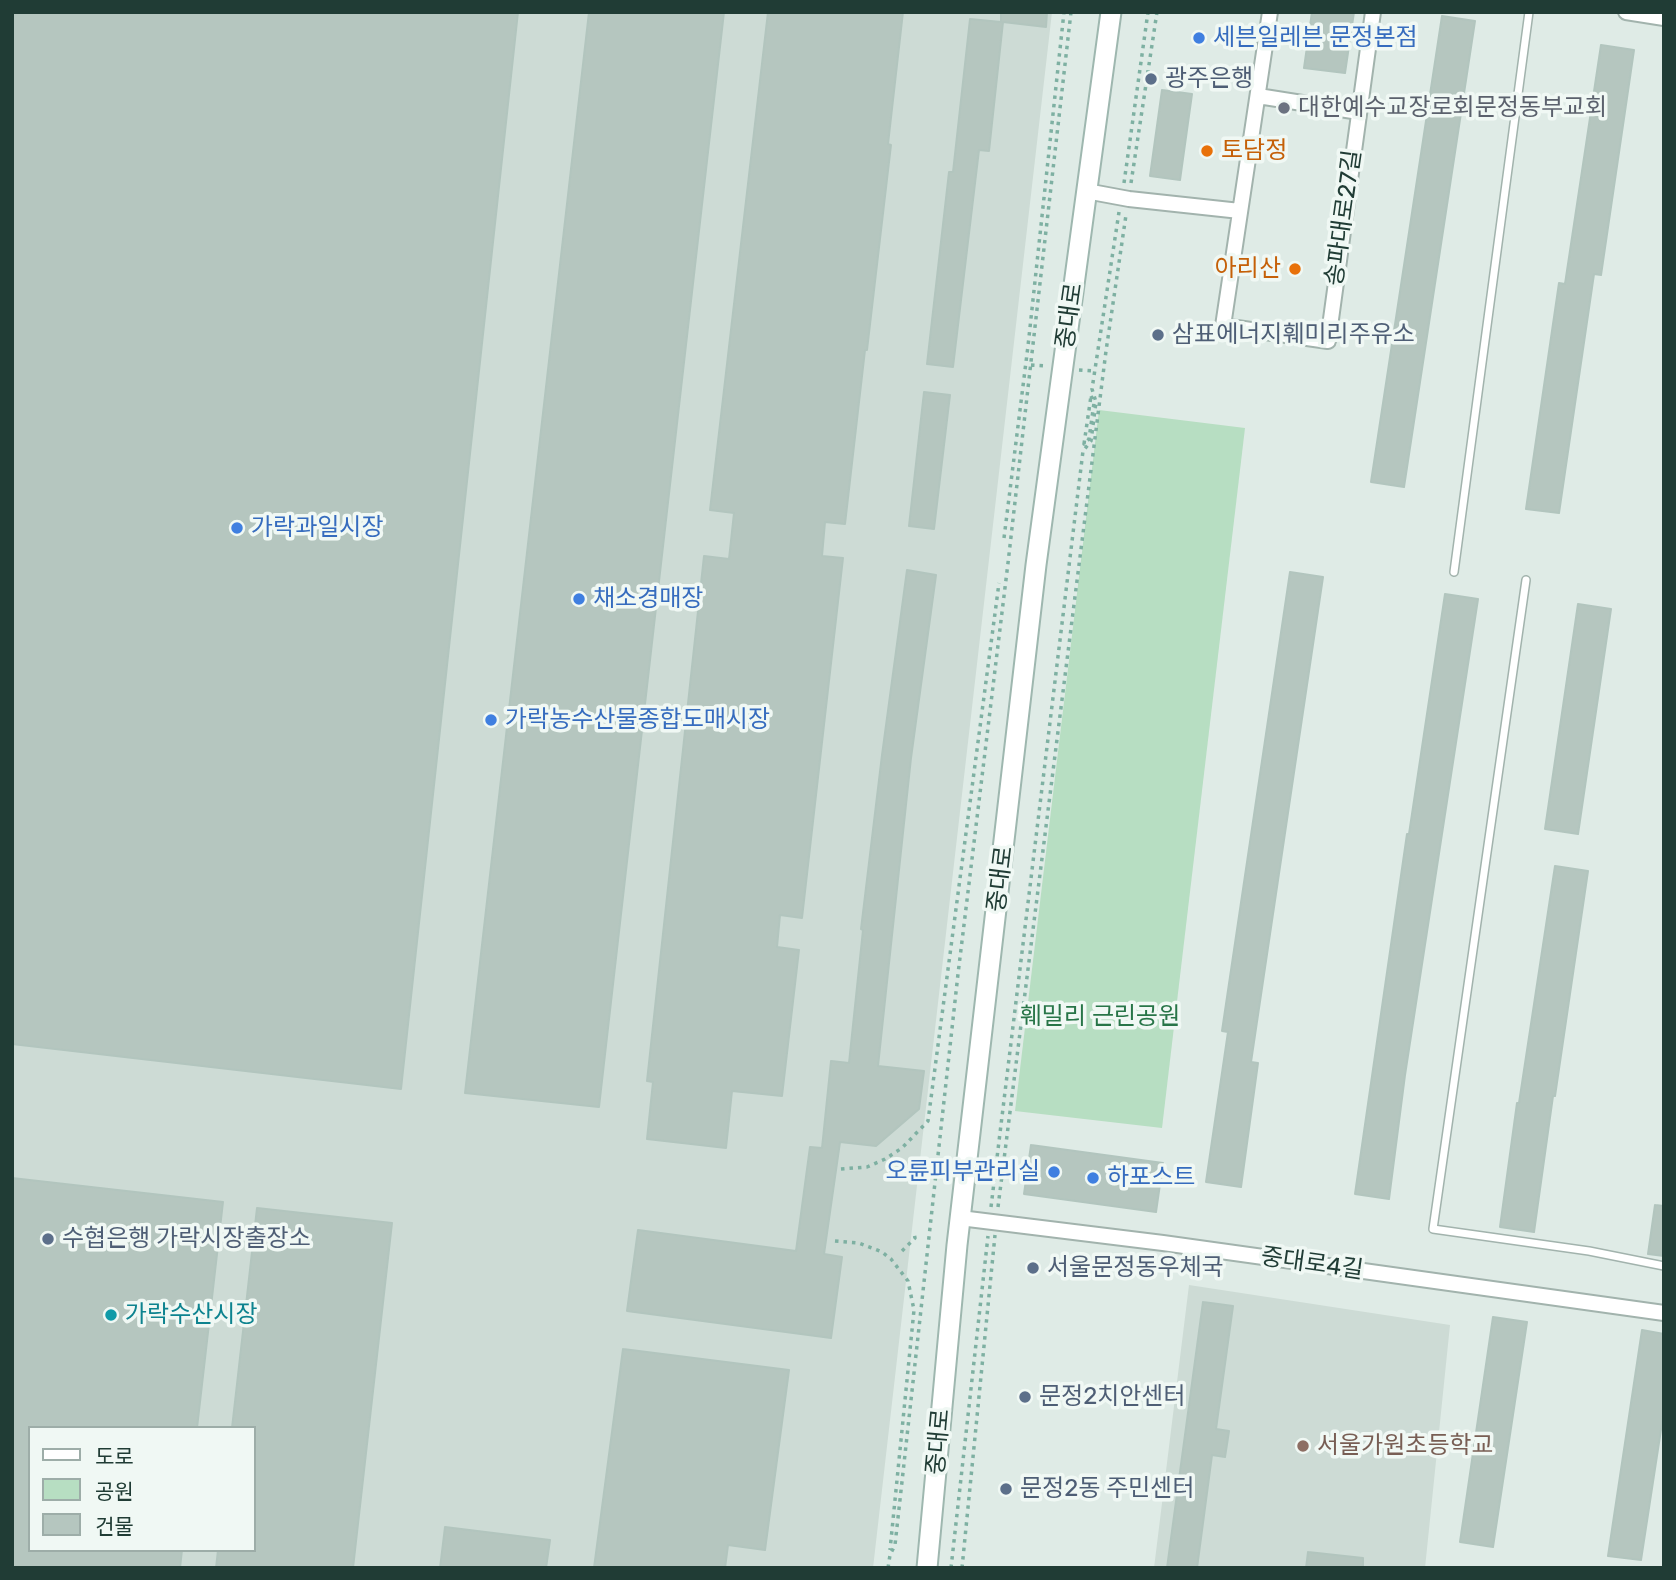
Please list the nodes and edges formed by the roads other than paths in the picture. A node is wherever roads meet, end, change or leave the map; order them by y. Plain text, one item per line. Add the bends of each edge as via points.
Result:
1 (1111, 12) edge
2 (1270, 12) edge
3 (1373, 12) edge
4 (1530, 12) edge
5 (1626, 12) edge
6 (1664, 18) edge
7 (1258, 96) junction
8 (1359, 112) junction
9 (1086, 191) junction
10 (1240, 211) junction
11 (1454, 572) dead end
12 (1526, 580) dead end
13 (960, 1218) junction
14 (1664, 1266) edge
15 (1664, 1313) edge
16 (927, 1568) edge

1 - 9 main road, 중대로
2 - 7 street
3 - 8 street, 송파대로27길
4 - 11 lane
5 - 6 street
7 - 8 street
7 - 10 street
8 - 10 street, 송파대로27길 via 1328,341 1223,326
9 - 10 street
9 - 13 main road, 중대로 via 1038,552
12 - 14 lane via 1433,1229
13 - 15 street, 중대로4길
13 - 16 main road, 중대로

